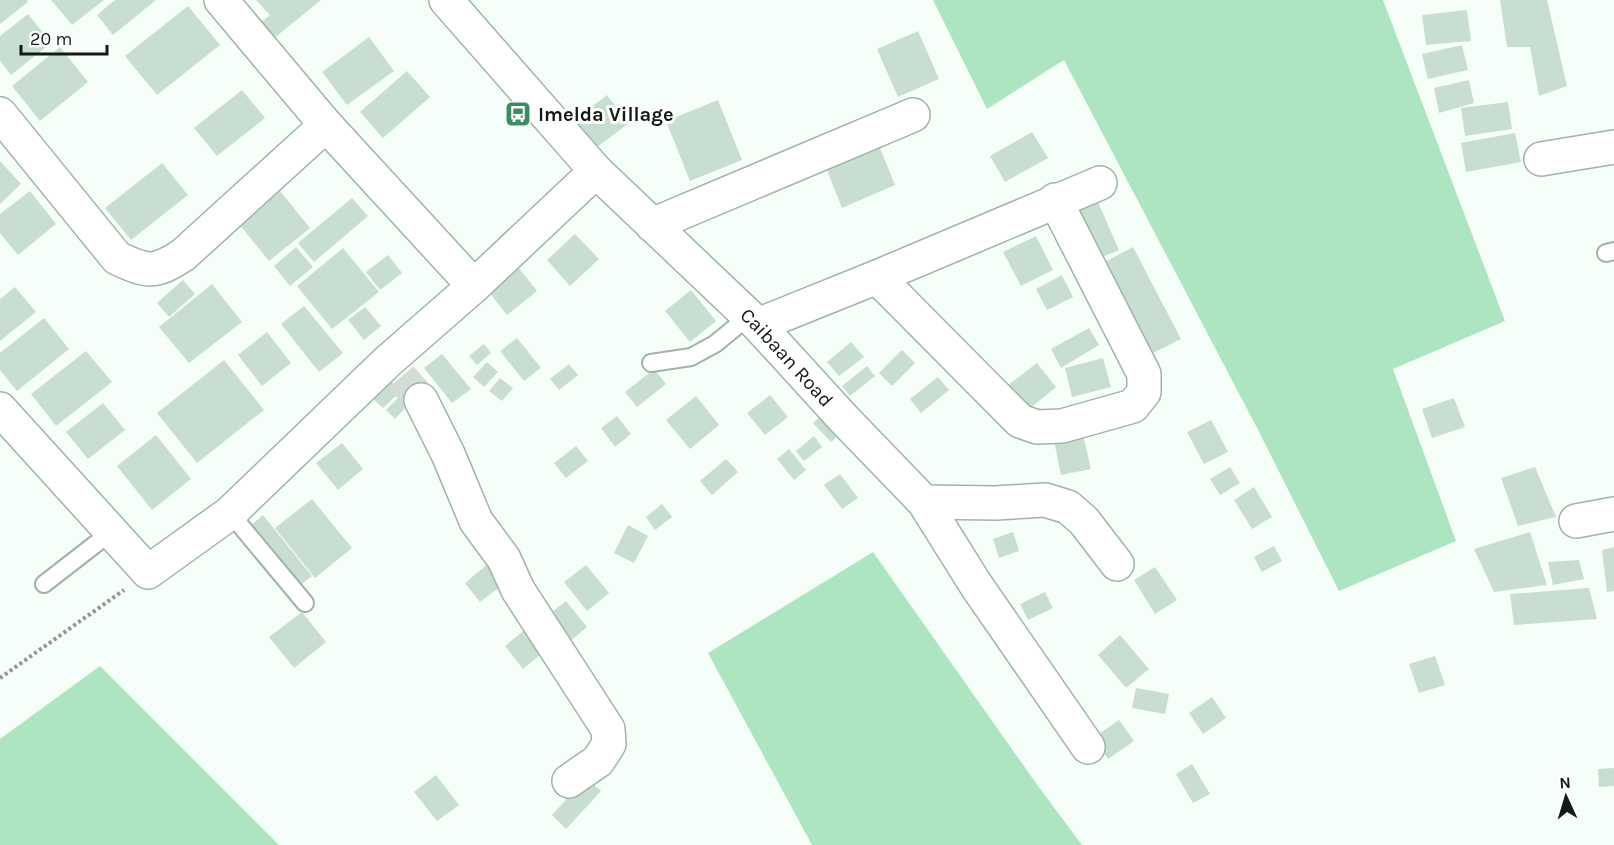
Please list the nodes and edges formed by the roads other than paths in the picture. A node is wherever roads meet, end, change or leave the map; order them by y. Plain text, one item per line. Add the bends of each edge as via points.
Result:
1 (221, 0) edge
2 (446, 0) edge
3 (0, 114) edge
4 (913, 115) dead end
5 (326, 126) junction
6 (1614, 147) edge
7 (1541, 159) dead end
8 (596, 171) junction
9 (1100, 183) dead end
10 (1055, 200) junction
11 (652, 225) junction
12 (877, 277) junction
13 (474, 286) junction
14 (753, 320) junction
15 (651, 363) dead end
16 (403, 380) junction
17 (0, 409) edge
18 (924, 502) junction
19 (230, 513) junction
20 (1614, 514) edge
21 (1576, 521) dead end
22 (111, 532) junction
23 (1117, 564) dead end
24 (44, 584) dead end
25 (305, 603) dead end
26 (1088, 747) dead end
27 (569, 781) dead end

1 - 5 street
2 - 8 street, Caibaan Road
3 - 5 street via 117,258 141,269 164,268 183,255
4 - 11 street
5 - 13 street
6 - 7 street
8 - 11 street, Caibaan Road
8 - 13 street
9 - 10 street
10 - 12 street
10 - 12 street via 1144,374 1144,392 1133,406 1062,426 1037,427 1020,421
11 - 14 street, Caibaan Road
12 - 14 street
13 - 16 street
14 - 15 lane via 691,357
14 - 18 street, Caibaan Road
16 - 19 street
16 - 27 street via 448,454 476,521 504,559 518,590 608,729 609,744 597,761
17 - 22 street
18 - 23 street via 1045,500 1068,507 1084,521
18 - 26 street, Caibaan Road
19 - 22 street via 148,572
19 - 25 lane
20 - 21 street
22 - 24 lane

